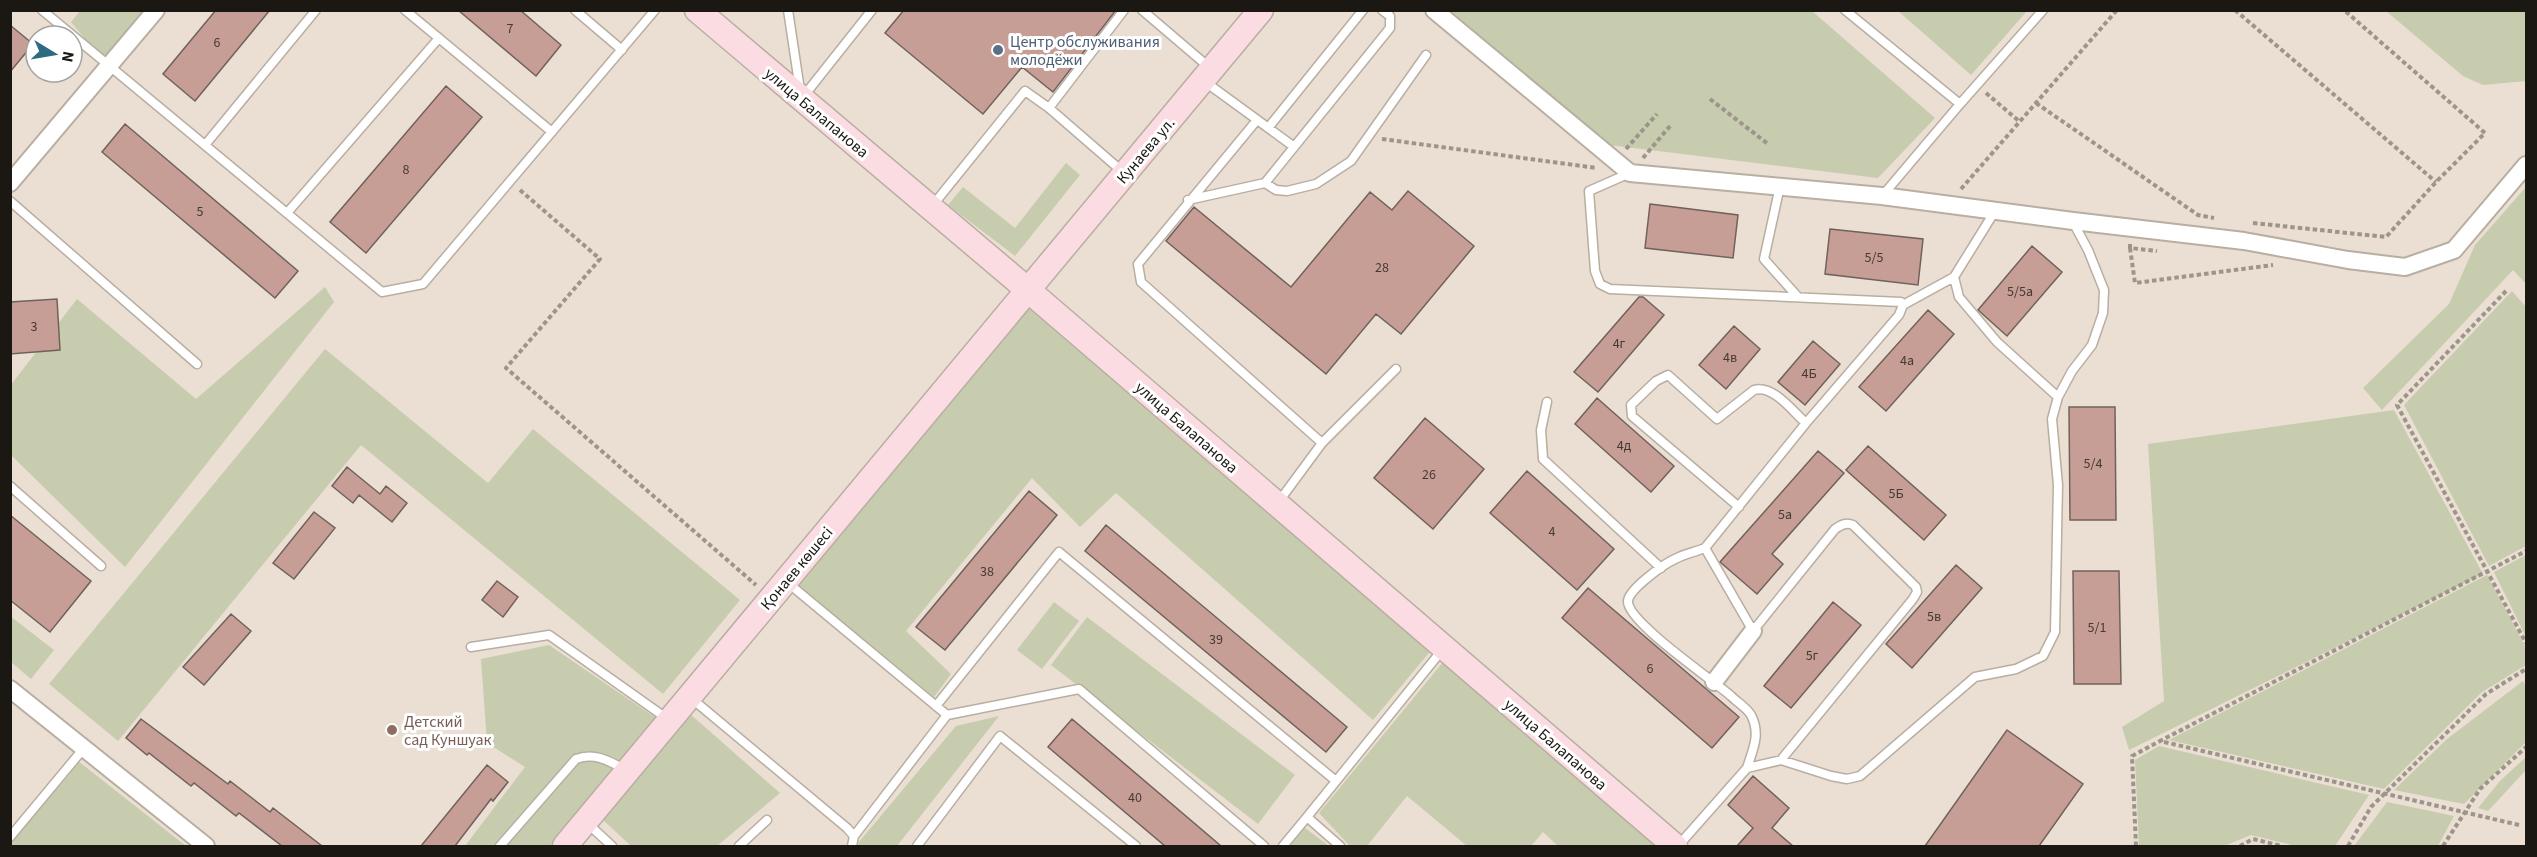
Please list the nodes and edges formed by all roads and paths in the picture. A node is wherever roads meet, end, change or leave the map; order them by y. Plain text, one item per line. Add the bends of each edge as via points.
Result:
1 (42, 10) edge
2 (156, 10) edge
3 (316, 10) edge
4 (405, 10) edge
5 (575, 10) edge
6 (656, 10) edge
7 (697, 10) edge
8 (788, 10) edge
9 (872, 10) edge
10 (1124, 10) edge
11 (1142, 10) edge
12 (1261, 10) edge
13 (1363, 10) edge
14 (1383, 10) edge
15 (1434, 10) edge
16 (1845, 10) edge
17 (2043, 10) edge
18 (2116, 10) edge
19 (2235, 10) edge
20 (2344, 10) edge
21 (439, 38) junction
22 (622, 50) junction
23 (1426, 55) dead end
24 (109, 66) junction
25 (1208, 75) junction
26 (1977, 85) junction
27 (801, 99) junction
28 (1710, 99) dead end
29 (2036, 103) junction
30 (1960, 104) junction
31 (1049, 108) junction
32 (1657, 114) dead end
33 (1257, 120) junction
34 (2020, 122) junction
35 (1670, 126) dead end
36 (1268, 128) junction
37 (552, 132) junction
38 (1369, 138) junction
39 (1768, 144) dead end
40 (205, 145) junction
41 (1293, 146) junction
42 (1616, 161) junction
43 (2526, 165) edge
44 (1630, 172) junction
45 (1125, 173) junction
46 (511, 181) junction
47 (2436, 182) junction
48 (10, 183) edge
49 (1265, 183) junction
50 (1779, 186) junction
51 (1882, 196) junction
52 (1188, 200) junction
53 (10, 201) edge
54 (1947, 204) junction
55 (931, 208) junction
56 (1995, 211) junction
57 (287, 213) junction
58 (2219, 218) dead end
59 (2073, 221) junction
60 (2244, 241) junction
61 (2130, 248) dead end
62 (2279, 264) dead end
63 (1954, 277) junction
64 (1029, 290) junction
65 (2506, 291) dead end
66 (1797, 296) junction
67 (1903, 305) junction
68 (197, 364) dead end
69 (1396, 369) dead end
70 (2058, 397) junction
71 (1547, 402) dead end
72 (1806, 423) junction
73 (1322, 443) junction
74 (10, 486) edge
75 (1277, 504) junction
76 (1739, 507) junction
77 (1705, 548) junction
78 (2526, 551) edge
79 (101, 566) dead end
80 (1661, 568) junction
81 (2488, 571) junction
82 (778, 589) junction
83 (1753, 631) junction
84 (2526, 643) edge
85 (471, 647) dead end
86 (1444, 647) junction
87 (2526, 669) edge
88 (1714, 682) junction
89 (10, 689) edge
90 (689, 696) junction
91 (936, 706) junction
92 (947, 715) junction
93 (669, 720) junction
94 (2160, 741) junction
95 (2526, 747) edge
96 (84, 748) junction
97 (1781, 760) junction
98 (1747, 768) junction
99 (629, 771) junction
100 (1336, 781) junction
101 (2385, 793) junction
102 (2465, 813) junction
103 (1307, 817) junction
104 (767, 820) dead end
105 (586, 821) junction
106 (2519, 825) dead end
107 (854, 836) junction
108 (10, 837) edge
109 (206, 846) edge
110 (500, 846) edge
111 (565, 846) edge
112 (612, 846) edge
113 (739, 846) edge
114 (852, 846) edge
115 (917, 846) edge
116 (1136, 846) edge
117 (1264, 846) edge
118 (1283, 846) edge
119 (1340, 846) edge
120 (1676, 846) edge
121 (2136, 846) edge
122 (2240, 846) edge
123 (2282, 846) edge
124 (2348, 846) edge
125 (2443, 846) edge

1 - 24 lane
2 - 24 street
3 - 40 lane
4 - 21 lane
5 - 22 lane
6 - 22 lane
7 - 27 street, улица Балапанова
8 - 27 lane
9 - 27 lane
10 - 31 lane
11 - 25 lane
12 - 25 street, Кунаева ул.
13 - 36 lane
14 - 41 lane via 1390,16 1390,28
15 - 42 street
16 - 30 lane
17 - 26 lane
18 - 29 path
19 - 47 path
20 - 47 path via 2485,133
21 - 37 lane
21 - 57 lane
22 - 37 lane
23 - 38 lane
24 - 40 lane
24 - 48 street
25 - 33 lane
25 - 45 street, Кунаева ул.
26 - 30 lane
26 - 34 path
27 - 55 street, улица Балапанова
28 - 39 path
29 - 34 path
29 - 58 path via 2198,215
30 - 51 lane
31 - 45 lane
31 - 55 lane via 1025,91
32 - 42 path
33 - 36 lane
33 - 52 lane
34 - 54 path
35 - 44 path
36 - 41 lane
37 - 46 lane
38 - 44 path
38 - 49 lane via 1351,161 1316,184 1287,191
40 - 57 lane
41 - 49 lane
42 - 44 street
43 - 60 street via 2454,250 2405,267
44 - 50 street
44 - 66 lane via 1589,191 1595,271 1600,284 1610,290
45 - 64 street, Кунаева ул.
46 - 57 lane via 423,284 382,292
46 - 82 path via 600,259 506,368
47 - 60 path via 2385,237 2251,223
49 - 52 lane
50 - 51 street
50 - 66 lane via 1764,259
51 - 54 street
52 - 73 lane via 1138,264 1141,282
53 - 68 lane
54 - 56 street
55 - 64 street, улица Балапанова
56 - 59 street
56 - 63 lane
59 - 60 street
59 - 70 lane via 2104,290 2103,313 2092,345 2072,370
61 - 62 path via 2135,283
63 - 67 lane
63 - 70 lane via 1959,297 1997,342
64 - 75 street, улица Балапанова
64 - 82 street, Қонаев көшесі
65 - 81 path via 2397,405
66 - 67 lane
67 - 72 lane via 1899,315
69 - 73 lane
70 - 97 lane via 2052,419 2058,485 2055,632 2043,656 2016,669 1975,677 1860,776 1832,776
71 - 80 lane via 1541,430 1543,459
72 - 76 lane
72 - 76 lane via 1769,390 1761,388 1717,419 1668,375 1631,405 1632,416
73 - 75 lane
74 - 79 lane
75 - 86 street, улица Балапанова
76 - 77 lane
77 - 80 lane
77 - 83 lane
78 - 81 path
80 - 88 lane via 1631,593 1630,612
81 - 84 path
81 - 94 path
82 - 90 street, Қонаев көшесі
82 - 91 lane
83 - 88 street
83 - 97 lane via 1834,529 1848,523 1916,587 1913,599
85 - 93 lane via 549,634
86 - 100 lane
86 - 120 street, улица Балапанова
87 - 101 path via 2486,694
88 - 98 lane via 1750,714 1758,735
89 - 96 street
90 - 93 street, Қонаев көшесі
90 - 107 lane
91 - 92 lane
91 - 100 lane via 1059,552
92 - 107 lane
92 - 117 lane via 1079,689
93 - 99 street, Қонаев көшесі
94 - 101 path
94 - 121 path via 2132,756
95 - 102 path via 2480,789
96 - 108 lane
96 - 109 street
97 - 98 lane
98 - 120 lane
99 - 105 street, Қонаев көшесі
99 - 110 lane via 588,755 576,759
100 - 103 lane
101 - 102 path
101 - 124 path via 2371,807
102 - 106 path
102 - 125 path
103 - 118 lane
103 - 119 lane
104 - 113 lane
105 - 111 street, Қонаев көшесі
105 - 112 lane
107 - 114 lane
115 - 116 lane via 1000,736
122 - 123 path via 2253,839

